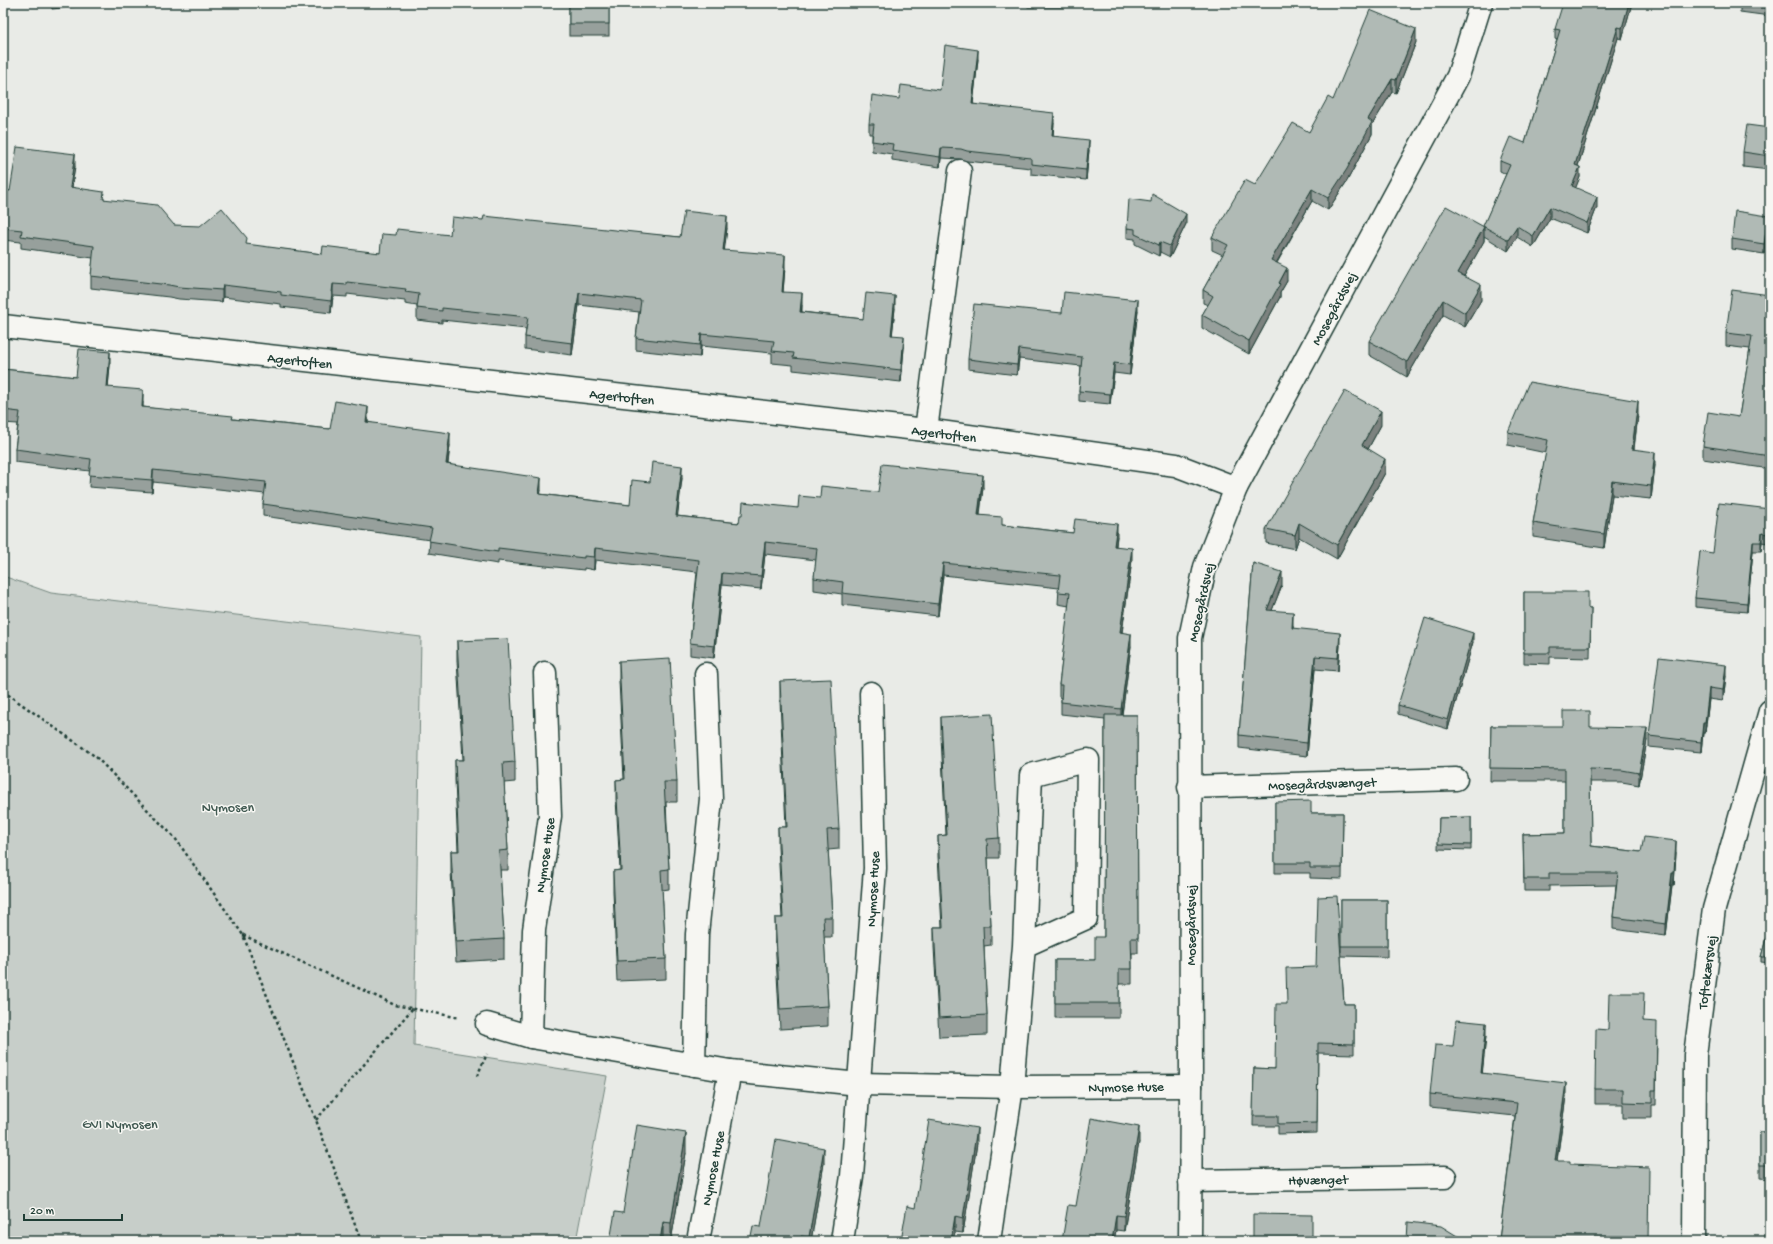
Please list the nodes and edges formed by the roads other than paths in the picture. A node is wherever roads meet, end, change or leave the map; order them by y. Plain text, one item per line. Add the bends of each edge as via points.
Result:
1 (1481, 3) edge
2 (960, 171) dead end
3 (3, 326) edge
4 (926, 430) junction
5 (1236, 488) junction
6 (545, 673) dead end
7 (706, 674) dead end
8 (871, 693) dead end
9 (1770, 711) edge
10 (1456, 779) dead end
11 (1189, 787) junction
12 (1024, 946) junction
13 (487, 1024) road end
14 (531, 1037) junction
15 (694, 1065) junction
16 (730, 1071) junction
17 (859, 1084) junction
18 (1191, 1086) junction
19 (1012, 1088) junction
20 (1446, 1177) dead end
21 (1190, 1181) junction
22 (698, 1241) edge
23 (842, 1241) edge
24 (989, 1241) edge
25 (1190, 1241) edge
26 (1694, 1241) edge

1 - 5 street, Mosegårdsvej via 1458,76
2 - 4 street
3 - 4 street, Agertoften
4 - 5 street, Agertoften via 1176,465
5 - 11 street, Mosegårdsvej via 1204,567 1190,638
6 - 14 street, Nymose Huse via 550,816 534,930
7 - 15 street via 711,799 697,934
8 - 17 street, Nymose Huse via 875,868
9 - 26 street, Toftekærsvej via 1714,909 1695,1055
10 - 11 street, Mosegårdsvænget
11 - 18 street, Mosegårdsvej
12 - 12 street via 1030,775 1088,760 1086,918
12 - 19 street
13 - 14 street, Nymose Huse
14 - 15 street, Nymose Huse
15 - 16 street, Nymose Huse
16 - 17 street, Nymose Huse
16 - 22 street, Nymose Huse
17 - 19 street, Nymose Huse
17 - 23 street, Nymose Huse via 852,1176
18 - 19 street, Nymose Huse
18 - 21 street, Mosegårdsvej
19 - 24 street
20 - 21 street, Høvænget
21 - 25 street, Mosegårdsvej

